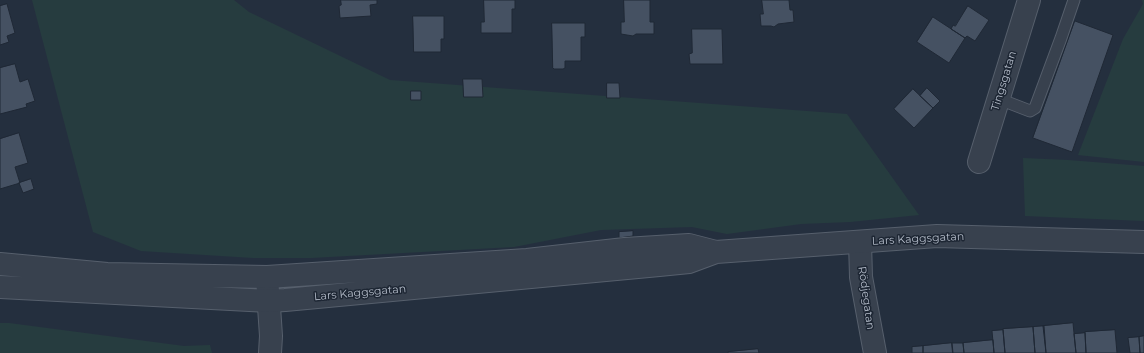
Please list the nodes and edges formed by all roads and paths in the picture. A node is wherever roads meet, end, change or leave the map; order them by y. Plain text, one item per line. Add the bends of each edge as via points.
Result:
1 (1029, 0) edge
2 (1074, 0) edge
3 (999, 99) junction
4 (979, 162) dead end
5 (860, 242) junction
6 (1144, 242) edge
7 (716, 252) junction
8 (0, 264) edge
9 (267, 278) junction
10 (0, 287) edge
11 (269, 301) junction
12 (270, 353) edge
13 (875, 353) edge

1 - 3 street, Tingsgatan
2 - 3 lane via 1035,108 1030,111
3 - 4 street, Tingsgatan
5 - 6 street, Lars Kaggsgatan via 937,236
5 - 7 street, Lars Kaggsgatan
5 - 13 street, Rödjegatan via 861,277
7 - 9 street, Lars Kaggsgatan via 689,245 527,260
7 - 11 street, Lars Kaggsgatan via 689,262
8 - 9 street, Lars Kaggsgatan via 107,274
9 - 11 street
10 - 11 street, Lars Kaggsgatan
11 - 12 street

